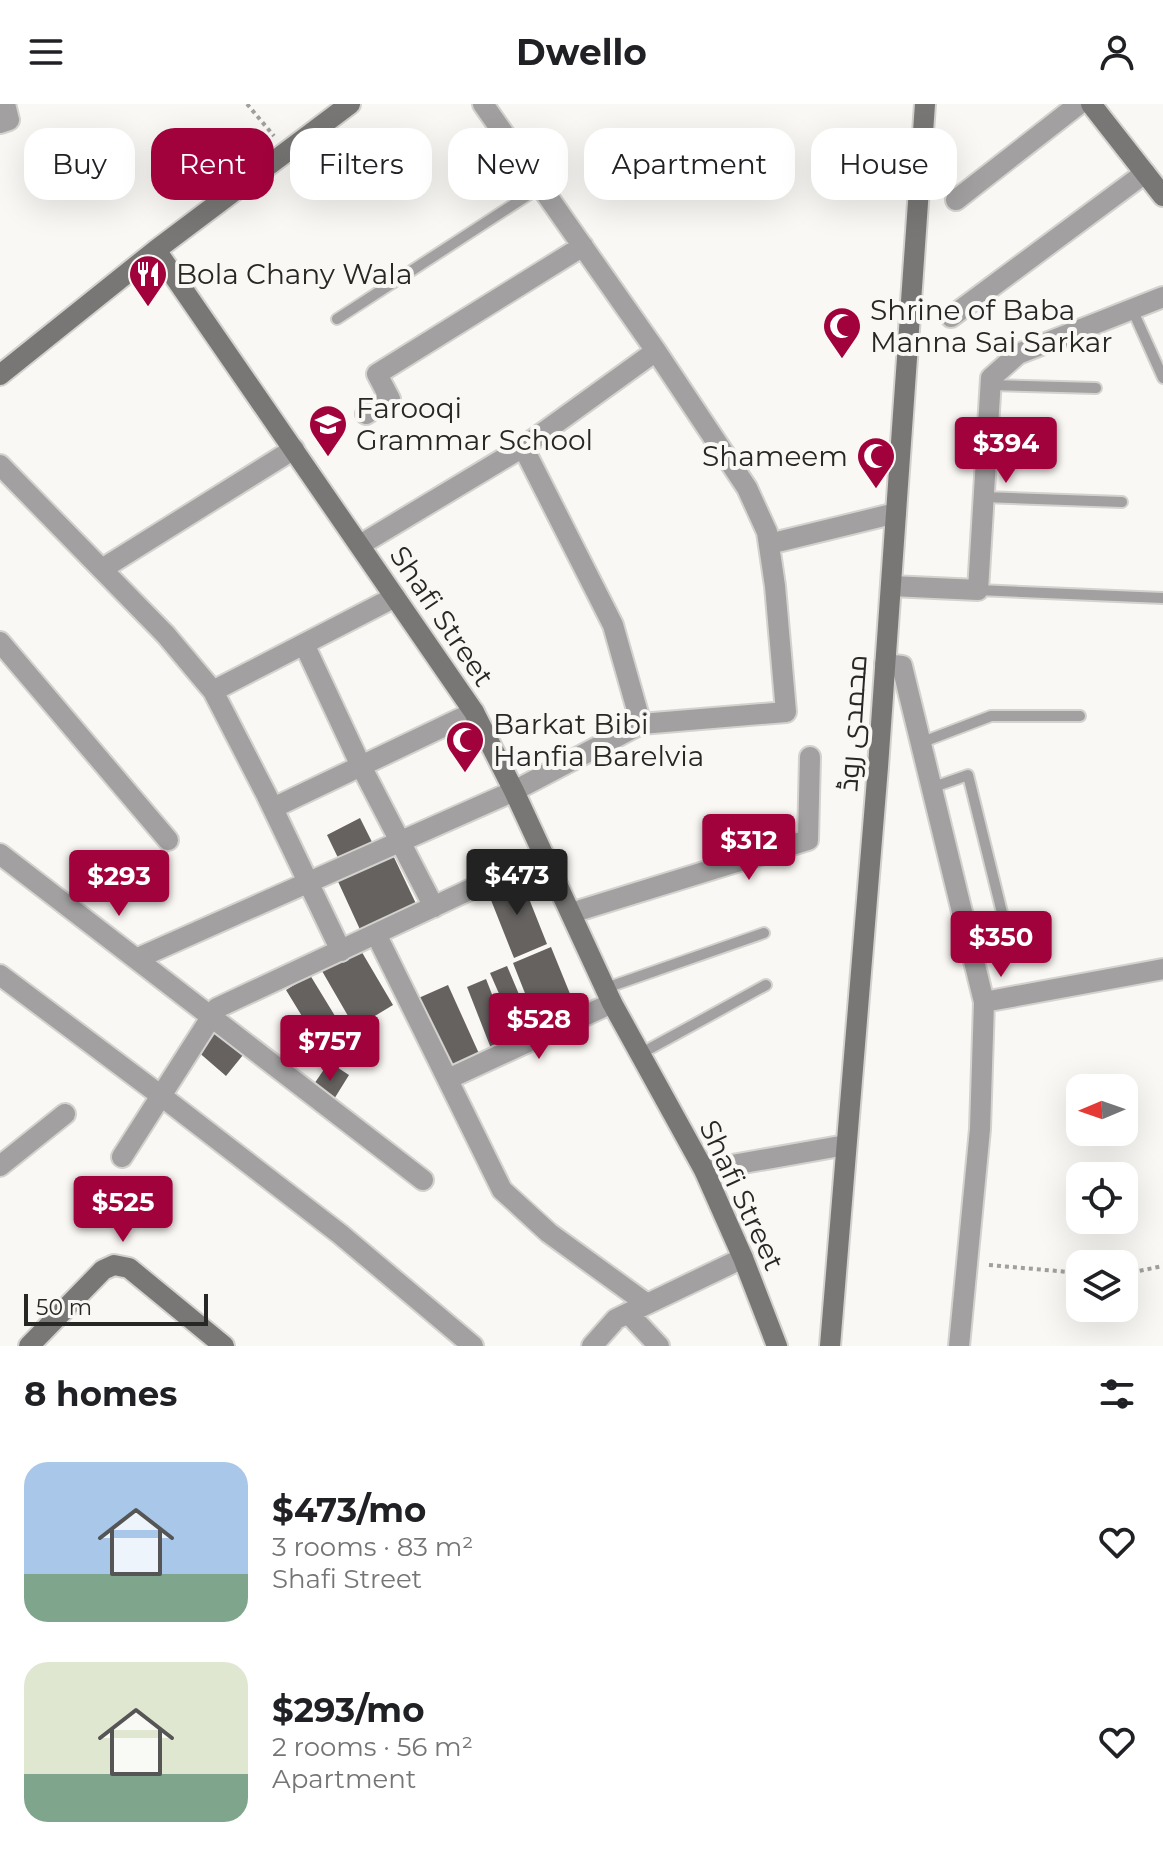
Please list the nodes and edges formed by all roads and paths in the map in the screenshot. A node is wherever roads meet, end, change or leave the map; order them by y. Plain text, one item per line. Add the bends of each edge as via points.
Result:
1 (5, 104) edge
2 (247, 104) edge
3 (350, 104) edge
4 (483, 104) edge
5 (925, 104) edge
6 (1079, 104) edge
7 (1091, 104) edge
8 (0, 123) edge
9 (500, 128) edge
10 (286, 150) junction
11 (1145, 173) junction
12 (1163, 196) edge
13 (957, 199) edge
14 (520, 200) edge
15 (552, 200) edge
16 (583, 246) junction
17 (156, 250) junction
18 (1163, 297) edge
19 (1132, 309) junction
20 (951, 317) dead end
21 (337, 319) dead end
22 (656, 351) junction
23 (0, 375) edge
24 (1163, 378) edge
25 (990, 385) junction
26 (1096, 388) dead end
27 (366, 414) dead end
28 (523, 447) junction
29 (294, 449) junction
30 (0, 465) edge
31 (983, 497) junction
32 (1122, 502) dead end
33 (896, 513) junction
34 (769, 544) junction
35 (360, 545) junction
36 (102, 569) junction
37 (891, 586) junction
38 (978, 590) junction
39 (395, 597) junction
40 (1163, 598) edge
41 (0, 642) edge
42 (304, 644) junction
43 (885, 664) junction
44 (213, 691) junction
45 (474, 712) junction
46 (1080, 716) dead end
47 (641, 724) junction
48 (920, 743) junction
49 (810, 757) dead end
50 (361, 766) junction
51 (931, 788) junction
52 (514, 791) junction
53 (273, 808) junction
54 (168, 840) dead end
55 (400, 841) junction
56 (0, 854) edge
57 (544, 855) junction
58 (308, 882) junction
59 (434, 907) junction
60 (571, 913) junction
61 (764, 933) dead end
62 (376, 934) junction
63 (341, 951) junction
64 (972, 953) junction
65 (136, 959) junction
66 (1163, 969) edge
67 (0, 975) edge
68 (766, 985) dead end
69 (609, 996) junction
70 (984, 1002) junction
71 (211, 1017) junction
72 (640, 1054) junction
73 (448, 1079) junction
74 (160, 1095) junction
75 (65, 1114) dead end
76 (846, 1145) junction
77 (122, 1157) dead end
78 (0, 1166) edge
79 (704, 1170) junction
80 (423, 1180) dead end
81 (743, 1258) junction
82 (967, 1263) junction
83 (1163, 1266) edge
84 (1138, 1271) edge
85 (1066, 1272) edge
86 (647, 1304) junction
87 (628, 1313) junction
88 (29, 1346) edge
89 (224, 1346) edge
90 (473, 1346) edge
91 (592, 1346) edge
92 (659, 1346) edge
93 (777, 1346) edge
94 (830, 1346) edge
95 (959, 1346) edge

1 - 8 street via 9,120
2 - 10 path
3 - 10 street
4 - 9 street
5 - 33 street, محمدی روڈ
6 - 13 street
7 - 11 street
10 - 17 street
11 - 12 street
11 - 20 street
14 - 21 lane
15 - 16 street
16 - 22 street
16 - 27 street via 377,374 390,399
17 - 23 street
17 - 29 street, Shafi Street
18 - 19 street
19 - 24 lane
19 - 25 street via 1018,354
22 - 28 street
22 - 34 street via 747,488
25 - 26 lane
25 - 31 street
28 - 35 street
28 - 47 street via 613,625
29 - 35 street, Shafi Street
29 - 36 street
30 - 36 street
31 - 32 lane
31 - 38 street
33 - 34 street
33 - 37 street, محمدی روڈ
34 - 47 street via 786,712
35 - 39 street, Shafi Street
36 - 44 street
37 - 38 street
37 - 43 street, محمدی روڈ
38 - 40 lane
39 - 42 street
39 - 45 street, Shafi Street
41 - 54 street
42 - 44 street
42 - 50 street
43 - 48 street via 902,666
43 - 76 street, محمدی روڈ
44 - 53 street
45 - 50 street
45 - 52 street, Shafi Street
46 - 48 lane via 991,716
47 - 52 street
48 - 51 street
49 - 60 street via 808,840
50 - 53 street
50 - 55 street
51 - 64 street
51 - 64 lane via 968,775 1003,914 1010,945
52 - 55 street
52 - 57 street, Shafi Street
53 - 58 street
55 - 58 street
55 - 59 street
56 - 65 street
57 - 59 street
57 - 60 street, Shafi Street
58 - 63 street
58 - 65 street
59 - 62 street
60 - 69 street, Shafi Street
61 - 69 lane
62 - 63 street
62 - 73 street
63 - 71 street via 217,1008
64 - 70 street
65 - 71 street
66 - 70 street
67 - 74 street
68 - 72 lane
69 - 72 street, Shafi Street
69 - 73 street
70 - 82 street via 980,1129
71 - 74 street
71 - 80 street
72 - 79 street, Shafi Street
73 - 86 street via 502,1190 549,1233
74 - 77 street
74 - 90 street via 340,1234
75 - 78 street
76 - 79 street
76 - 94 street, محمدی روڈ
79 - 81 street, Shafi Street
81 - 86 street
81 - 93 street, Shafi Street
82 - 85 path
82 - 95 street
83 - 84 path
86 - 87 street
87 - 91 street
87 - 92 street
88 - 89 street via 114,1265 129,1268

